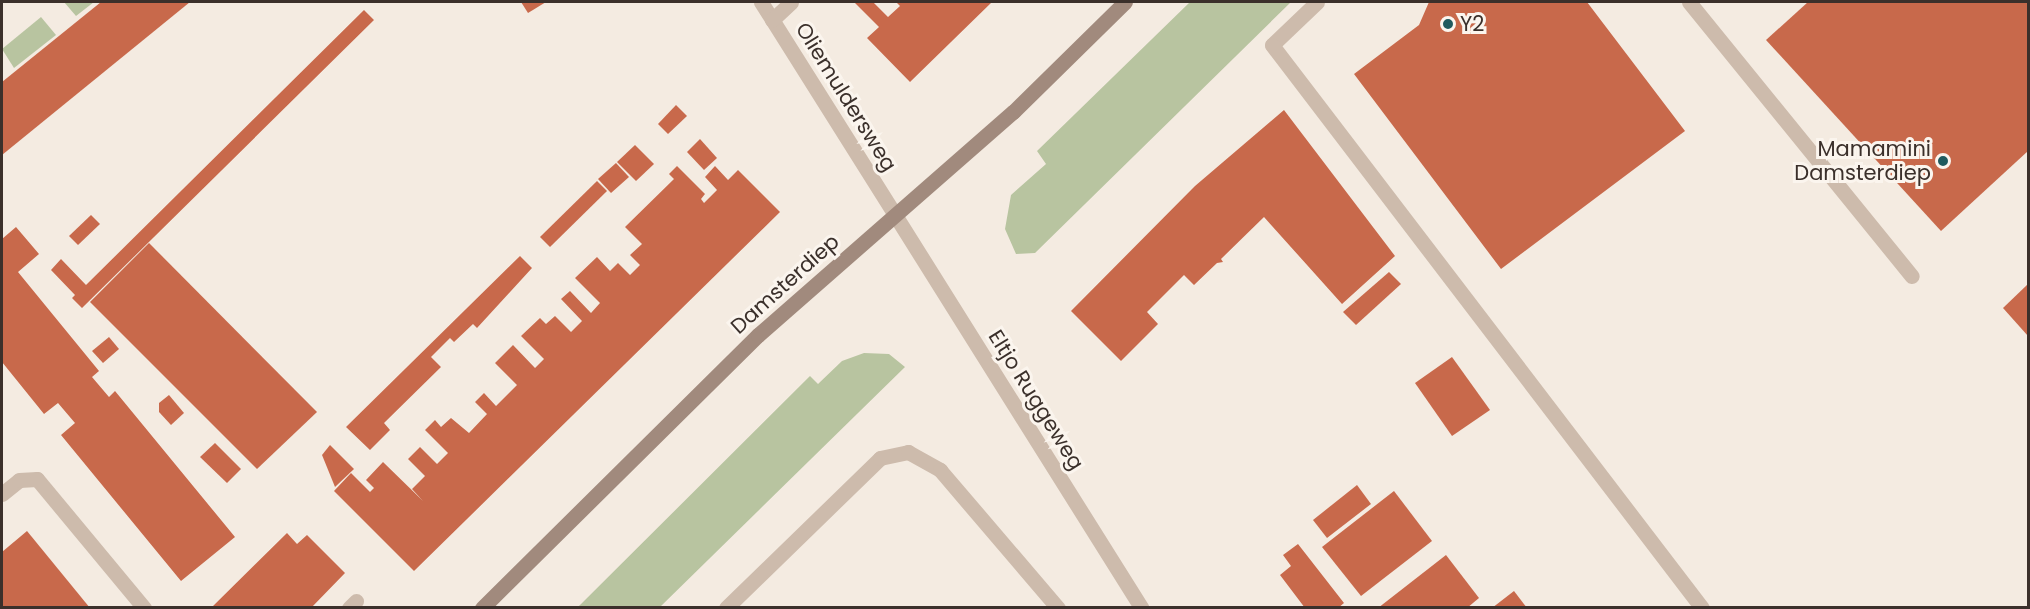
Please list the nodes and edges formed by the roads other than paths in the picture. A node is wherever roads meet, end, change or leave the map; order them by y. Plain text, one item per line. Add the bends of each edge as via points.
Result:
1 (761, 2) edge
2 (791, 2) edge
3 (1125, 2) edge
4 (1317, 2) edge
5 (1689, 2) edge
6 (772, 20) junction
7 (895, 215) junction
8 (1912, 276) dead end
9 (2, 494) edge
10 (144, 608) edge
11 (482, 608) edge
12 (726, 608) edge
13 (1058, 608) edge
14 (1142, 608) edge
15 (1702, 608) edge

1 - 6 street, Oliemuldersweg
2 - 6 street
3 - 7 main road, Damsterdiep via 1013,112
4 - 15 street via 1272,45
5 - 8 street
6 - 7 street, Oliemuldersweg
7 - 11 main road, Damsterdiep via 758,335
7 - 14 street, Eltjo Ruggeweg
9 - 10 street via 19,480 37,479
12 - 13 street via 880,458 908,452 940,470

